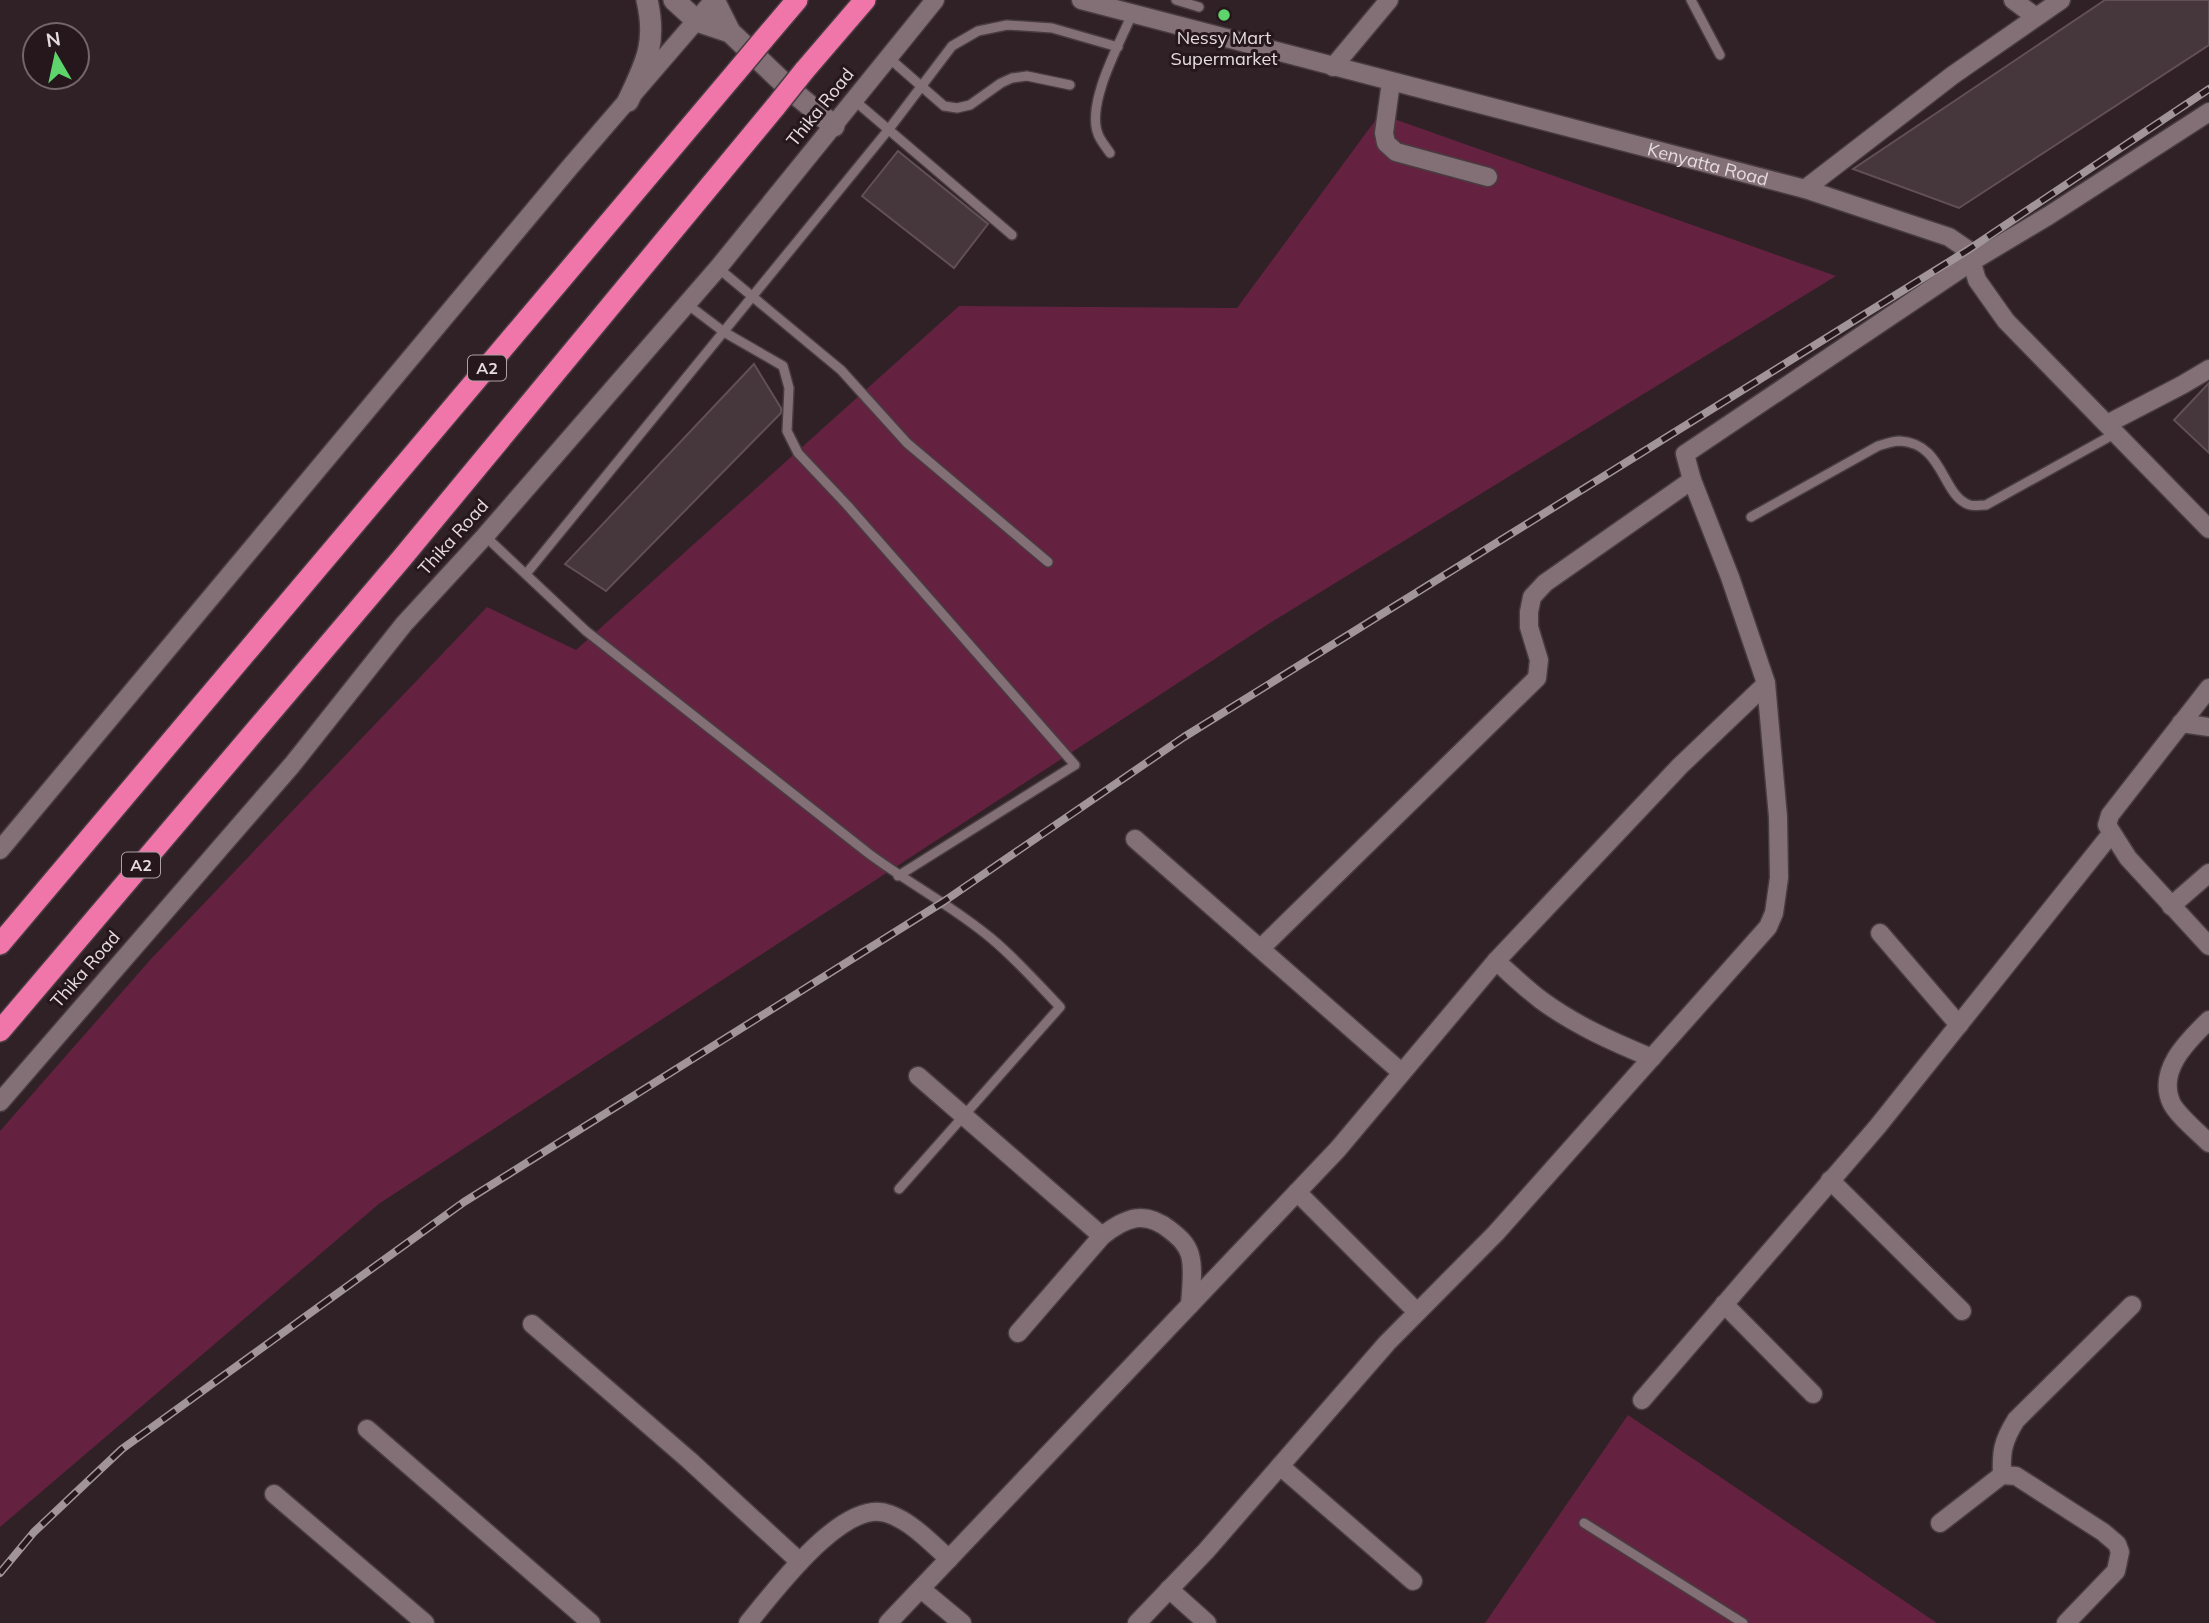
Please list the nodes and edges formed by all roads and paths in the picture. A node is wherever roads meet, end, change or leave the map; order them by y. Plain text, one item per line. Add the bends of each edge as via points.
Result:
1 (647, 0) edge
2 (674, 0) edge
3 (714, 0) edge
4 (797, 0) edge
5 (865, 0) edge
6 (935, 0) edge
7 (1081, 0) edge
8 (1176, 0) edge
9 (1389, 0) edge
10 (1691, 0) edge
11 (2014, 0) edge
12 (2061, 0) edge
13 (1199, 7) dead end
14 (1132, 14) junction
15 (2036, 17) junction
16 (697, 21) junction
17 (730, 33) junction
18 (1118, 47) junction
19 (1720, 55) dead end
20 (889, 58) junction
21 (1333, 67) junction
22 (1391, 82) junction
23 (1070, 85) dead end
24 (922, 86) junction
25 (628, 101) junction
26 (855, 101) junction
27 (2209, 111) edge
28 (834, 126) junction
29 (889, 129) junction
30 (1110, 153) dead end
31 (1488, 177) dead end
32 (1805, 189) junction
33 (1012, 235) dead end
34 (1971, 262) junction
35 (718, 268) junction
36 (751, 298) junction
37 (687, 304) junction
38 (723, 332) junction
39 (2209, 369) edge
40 (2111, 428) junction
41 (1692, 480) junction
42 (1751, 517) dead end
43 (2209, 529) edge
44 (485, 536) junction
45 (1048, 562) dead end
46 (526, 574) junction
47 (1766, 684) junction
48 (2209, 688) edge
49 (2182, 723) junction
50 (2209, 727) edge
51 (2111, 834) junction
52 (1135, 839) dead end
53 (0, 850) edge
54 (2209, 873) edge
55 (898, 876) junction
56 (2172, 906) junction
57 (1880, 933) dead end
58 (0, 944) edge
59 (2209, 946) edge
60 (1261, 948) junction
61 (1496, 961) junction
62 (2209, 1020) edge
63 (1959, 1025) junction
64 (0, 1031) edge
65 (1652, 1058) junction
66 (1401, 1072) junction
67 (918, 1076) dead end
68 (0, 1102) edge
69 (962, 1115) junction
70 (2209, 1143) edge
71 (1830, 1180) junction
72 (899, 1189) dead end
73 (1297, 1192) junction
74 (1102, 1236) junction
75 (1724, 1304) junction
76 (1191, 1305) junction
77 (2132, 1305) dead end
78 (1962, 1311) dead end
79 (1417, 1312) junction
80 (532, 1324) dead end
81 (1018, 1333) dead end
82 (1813, 1394) dead end
83 (1642, 1400) dead end
84 (367, 1429) dead end
85 (1280, 1466) junction
86 (2002, 1475) junction
87 (274, 1494) dead end
88 (1584, 1523) dead end
89 (1940, 1523) dead end
90 (948, 1559) junction
91 (800, 1562) junction
92 (1413, 1581) dead end
93 (920, 1589) junction
94 (1169, 1589) junction
95 (425, 1623) edge
96 (591, 1623) edge
97 (748, 1623) edge
98 (888, 1623) edge
99 (962, 1623) edge
100 (1137, 1623) edge
101 (1206, 1623) edge
102 (1743, 1623) edge
103 (2066, 1623) edge

1 - 25 main road via 650,48
2 - 16 main road
3 - 16 street
3 - 17 main road
4 - 58 highway, A2, bridge
5 - 64 highway, Thika Road / A2, bridge
6 - 20 street, Thika Road
7 - 14 street, Kenyatta Road
8 - 13 lane
9 - 21 street
10 - 19 lane
11 - 15 street
12 - 15 street
14 - 18 lane
14 - 21 street, Kenyatta Road
15 - 32 street
16 - 17 main road
16 - 25 street
17 - 28 main road
18 - 24 lane via 1052,28 1007,25 978,31 952,46
18 - 30 lane via 1095,118 1098,134
20 - 24 lane
20 - 26 street, Thika Road
21 - 22 street, Kenyatta Road
22 - 31 street via 1384,133 1395,152
22 - 32 street, Kenyatta Road
23 - 24 lane via 1027,76 1012,78 957,108 944,106
24 - 29 lane
25 - 53 street
26 - 28 street, Thika Road
26 - 29 lane
27 - 34 street
28 - 35 street, Thika Road
29 - 33 lane
29 - 36 lane
32 - 34 street, Kenyatta Road via 1949,237 1968,250
34 - 40 street, Kenyatta Road via 2006,321
34 - 41 street via 1685,454
35 - 36 lane
35 - 37 street, Thika Road
36 - 38 lane
36 - 45 lane via 841,370 906,443
37 - 38 lane
37 - 44 street, Thika Road
38 - 46 lane
38 - 55 lane via 783,366 789,388 787,431 798,453 1075,765
39 - 40 street
40 - 42 lane via 1986,505 1969,505 1957,496 1935,459 1900,441 1878,446
40 - 43 street, Kenyatta Road
41 - 47 street
41 - 60 street via 1545,583 1532,597 1529,627 1539,660 1537,678
44 - 46 lane
44 - 68 street, Thika Road via 404,624 292,765
46 - 55 lane via 586,631
47 - 61 street via 1680,766
47 - 65 street via 1778,817 1779,878 1773,913 1757,942
48 - 49 street
49 - 50 street
49 - 51 street via 2110,815
51 - 56 street
51 - 63 street
52 - 60 street
54 - 56 street
55 - 69 lane via 943,902 993,940 1060,1007
56 - 59 street
57 - 63 street
60 - 66 street
61 - 65 street via 1566,1016
61 - 66 street
62 - 70 street via 2174,1061 2168,1089 2172,1104
63 - 71 street
65 - 79 street via 1496,1233
66 - 73 street
67 - 69 street
69 - 72 lane
69 - 74 street
71 - 75 street
71 - 78 street
73 - 76 street
73 - 79 street
74 - 76 street via 1117,1224 1142,1216 1159,1221 1187,1247
74 - 81 street
75 - 82 street
75 - 83 street
76 - 90 street
77 - 86 street via 2016,1420 2004,1438
79 - 85 street
80 - 91 street
84 - 96 street
85 - 92 street
85 - 94 street
86 - 89 street
86 - 103 street via 2016,1476 2117,1544 2116,1571
87 - 95 street
88 - 102 lane
90 - 91 street via 917,1530 889,1513 873,1510 840,1525
90 - 93 street
91 - 97 street
93 - 98 street
93 - 99 street
94 - 100 street
94 - 101 street

